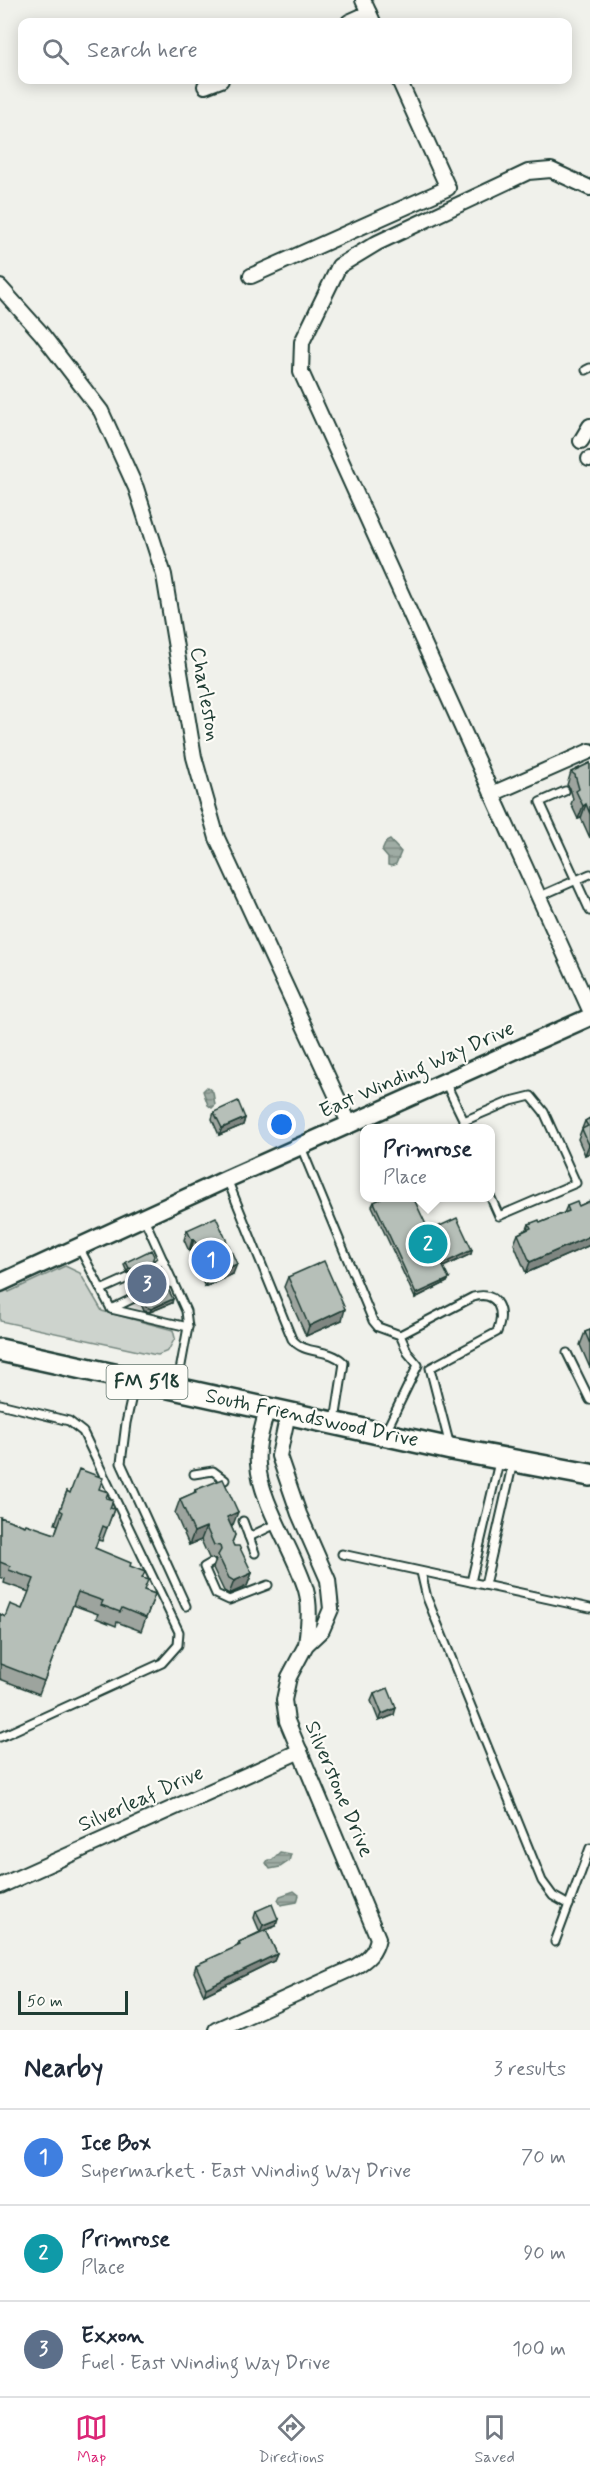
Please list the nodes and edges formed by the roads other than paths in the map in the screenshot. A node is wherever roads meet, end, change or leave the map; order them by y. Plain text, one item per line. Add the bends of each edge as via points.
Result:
1 (363, 0) edge
2 (371, 18) edge
3 (212, 84) edge
4 (401, 84) edge
5 (205, 87) dead end
6 (590, 188) edge
7 (251, 276) dead end
8 (0, 287) edge
9 (590, 426) edge
10 (581, 441) dead end
11 (590, 751) edge
12 (565, 791) dead end
13 (492, 794) junction
14 (590, 874) edge
15 (576, 880) junction
16 (538, 897) junction
17 (590, 911) edge
18 (590, 1010) edge
19 (590, 1017) edge
20 (445, 1082) junction
21 (465, 1124) edge
22 (467, 1124) edge
23 (350, 1125) junction
24 (300, 1147) junction
25 (227, 1179) junction
26 (493, 1202) edge
27 (143, 1216) junction
28 (78, 1246) junction
29 (163, 1260) junction
30 (155, 1264) edge
31 (130, 1277) dead end
32 (173, 1281) junction
33 (0, 1283) edge
34 (164, 1285) edge
35 (101, 1290) junction
36 (138, 1296) dead end
37 (111, 1309) junction
38 (188, 1327) junction
39 (400, 1335) junction
40 (0, 1350) edge
41 (567, 1353) dead end
42 (418, 1365) junction
43 (430, 1368) junction
44 (136, 1380) junction
45 (177, 1389) junction
46 (590, 1400) edge
47 (0, 1404) edge
48 (267, 1409) junction
49 (288, 1413) junction
50 (335, 1423) junction
51 (385, 1434) junction
52 (451, 1449) junction
53 (507, 1458) junction
54 (194, 1473) dead end
55 (590, 1475) edge
56 (225, 1480) edge
57 (299, 1514) junction
58 (243, 1521) dead end
59 (278, 1523) junction
60 (249, 1537) junction
61 (242, 1550) edge
62 (342, 1554) dead end
63 (211, 1563) dead end
64 (422, 1572) junction
65 (471, 1582) junction
66 (268, 1585) dead end
67 (485, 1585) junction
68 (186, 1606) dead end
69 (590, 1608) edge
70 (306, 1645) junction
71 (0, 1737) edge
72 (300, 1751) junction
73 (590, 1848) edge
74 (0, 1886) edge
75 (569, 1905) junction
76 (555, 1942) dead end
77 (216, 2030) edge

1 - 2 street
3 - 5 street
4 - 7 street via 448,188
6 - 13 street via 551,170 528,172 377,243 339,266 302,342 301,372
8 - 23 street, Charleston via 101,411 136,488 164,575 194,757 217,837
9 - 10 street
11 - 13 street
12 - 15 lane via 540,802
13 - 16 street
14 - 15 lane
15 - 16 lane
15 - 17 lane
16 - 18 street
19 - 20 street, East Winding Way Drive
20 - 21 lane
20 - 23 street, East Winding Way Drive
22 - 26 lane via 511,1101 531,1096 544,1112 576,1183 499,1216
23 - 24 street, East Winding Way Drive
24 - 25 street, East Winding Way Drive
24 - 39 lane via 373,1321 378,1327
25 - 27 street, East Winding Way Drive
25 - 50 lane via 292,1339 298,1346 336,1355 344,1363
27 - 28 street, East Winding Way Drive
27 - 29 lane
28 - 33 street, East Winding Way Drive
28 - 35 lane
29 - 30 lane
29 - 32 lane
31 - 35 lane
32 - 34 lane
32 - 38 lane via 186,1311
35 - 37 lane
36 - 37 lane
37 - 38 lane
38 - 45 lane
39 - 42 lane
39 - 43 lane via 473,1297 490,1297 497,1302 502,1321 497,1332
40 - 44 main road, South Friendswood Drive / FM 518
41 - 46 lane
42 - 43 lane
42 - 51 lane
43 - 52 lane
44 - 45 main road, South Friendswood Drive / FM 518
44 - 68 lane via 121,1463
45 - 48 main road, South Friendswood Drive / FM 518
47 - 71 lane via 73,1423 83,1432 179,1632 178,1645 162,1663
48 - 49 main road, South Friendswood Drive / FM 518
48 - 59 street, Silverstone Drive via 258,1466
49 - 50 main road, South Friendswood Drive / FM 518
49 - 57 street, Silverstone Drive via 279,1456
50 - 51 main road, South Friendswood Drive / FM 518
51 - 52 main road, South Friendswood Drive / FM 518
52 - 53 main road, South Friendswood Drive / FM 518
53 - 55 main road, South Friendswood Drive / FM 518
53 - 65 lane
53 - 67 lane
54 - 56 lane via 213,1471
57 - 59 street
57 - 70 street, Silverstone Drive via 328,1580 331,1608 322,1630
58 - 60 lane
59 - 60 lane
59 - 70 street, Silverstone Drive via 306,1590
60 - 61 lane via 253,1549
62 - 64 lane
63 - 66 lane via 204,1567 216,1594 229,1600
64 - 65 lane
64 - 75 lane via 427,1598 542,1881 553,1896
65 - 67 lane
67 - 69 lane
70 - 72 street, Silverstone Drive via 289,1677 284,1700 287,1721
72 - 74 street, Silverleaf Drive
72 - 77 street, Silverstone Drive via 375,1929 376,1949 355,1966
73 - 75 lane
75 - 76 lane

